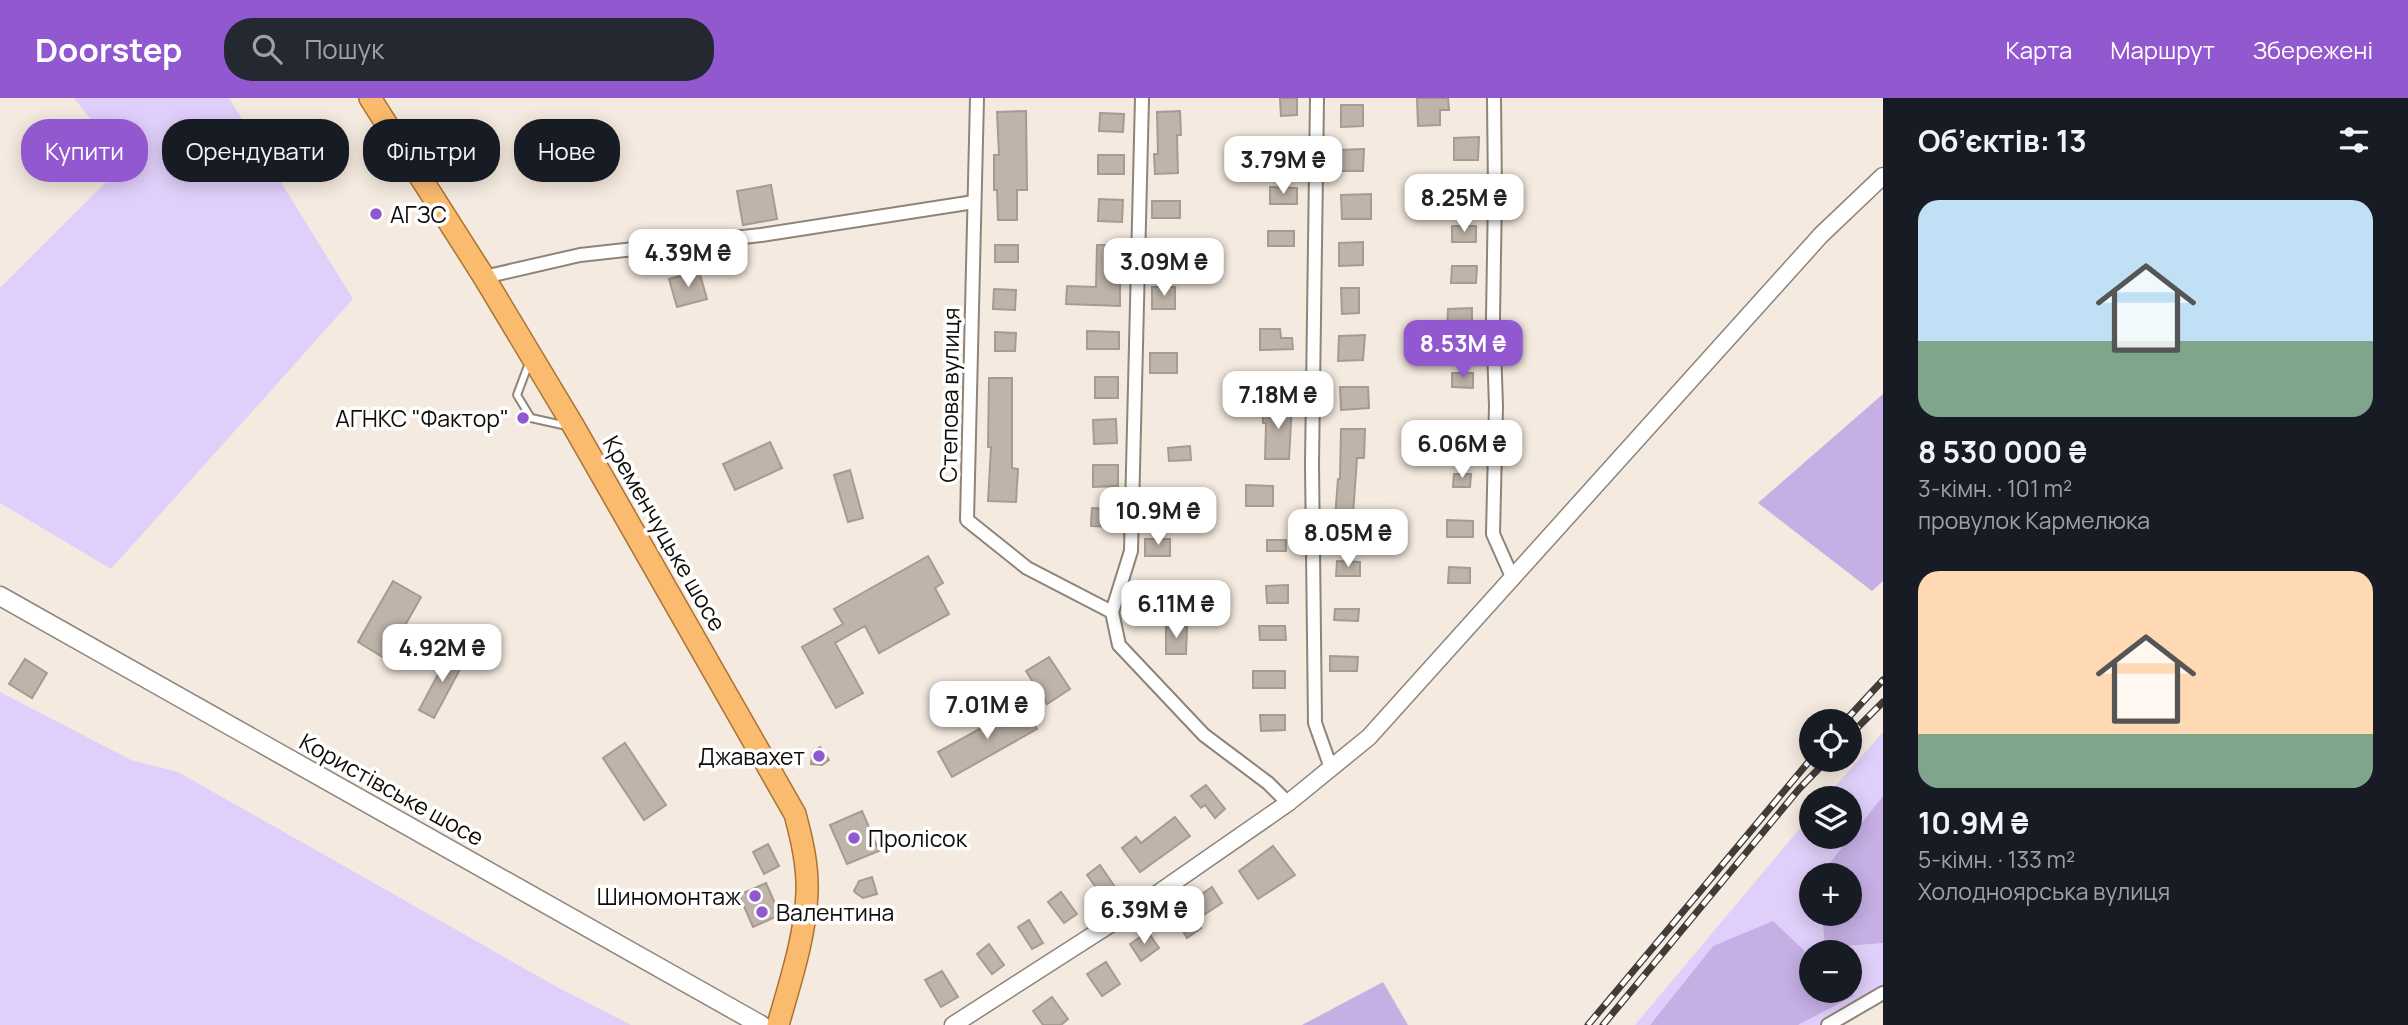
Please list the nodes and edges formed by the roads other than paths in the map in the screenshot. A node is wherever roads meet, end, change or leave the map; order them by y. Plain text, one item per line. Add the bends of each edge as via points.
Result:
1 (370, 98) edge
2 (977, 98) edge
3 (1142, 98) edge
4 (1317, 98) edge
5 (1493, 98) edge
6 (1883, 176) edge
7 (974, 202) junction
8 (484, 277) junction
9 (531, 358) junction
10 (574, 428) junction
11 (1513, 579) junction
12 (0, 596) edge
13 (1112, 612) junction
14 (1331, 768) junction
15 (1288, 803) junction
16 (1883, 993) edge
17 (761, 1025) edge
18 (778, 1025) edge
19 (953, 1025) edge
20 (1828, 1025) edge

1 - 8 highway, Кременчуцьке шосе
2 - 7 street, Степова вулиця
3 - 13 street via 1131,551
4 - 14 street via 1312,464 1315,723
5 - 11 street via 1493,534
6 - 11 street via 1821,235
7 - 8 street via 761,235 580,255
7 - 13 street, Степова вулиця via 967,520 1027,568
8 - 9 highway, Кременчуцьке шосе
9 - 10 highway, Кременчуцьке шосе
9 - 10 lane via 517,395 531,418
10 - 18 highway, Кременчуцьке шосе via 795,814 805,853 807,893 802,933
11 - 14 street via 1369,737
12 - 17 main road, Користівське шосе
13 - 15 street via 1119,645 1204,734
14 - 15 street
15 - 19 street via 1154,896
16 - 20 street

